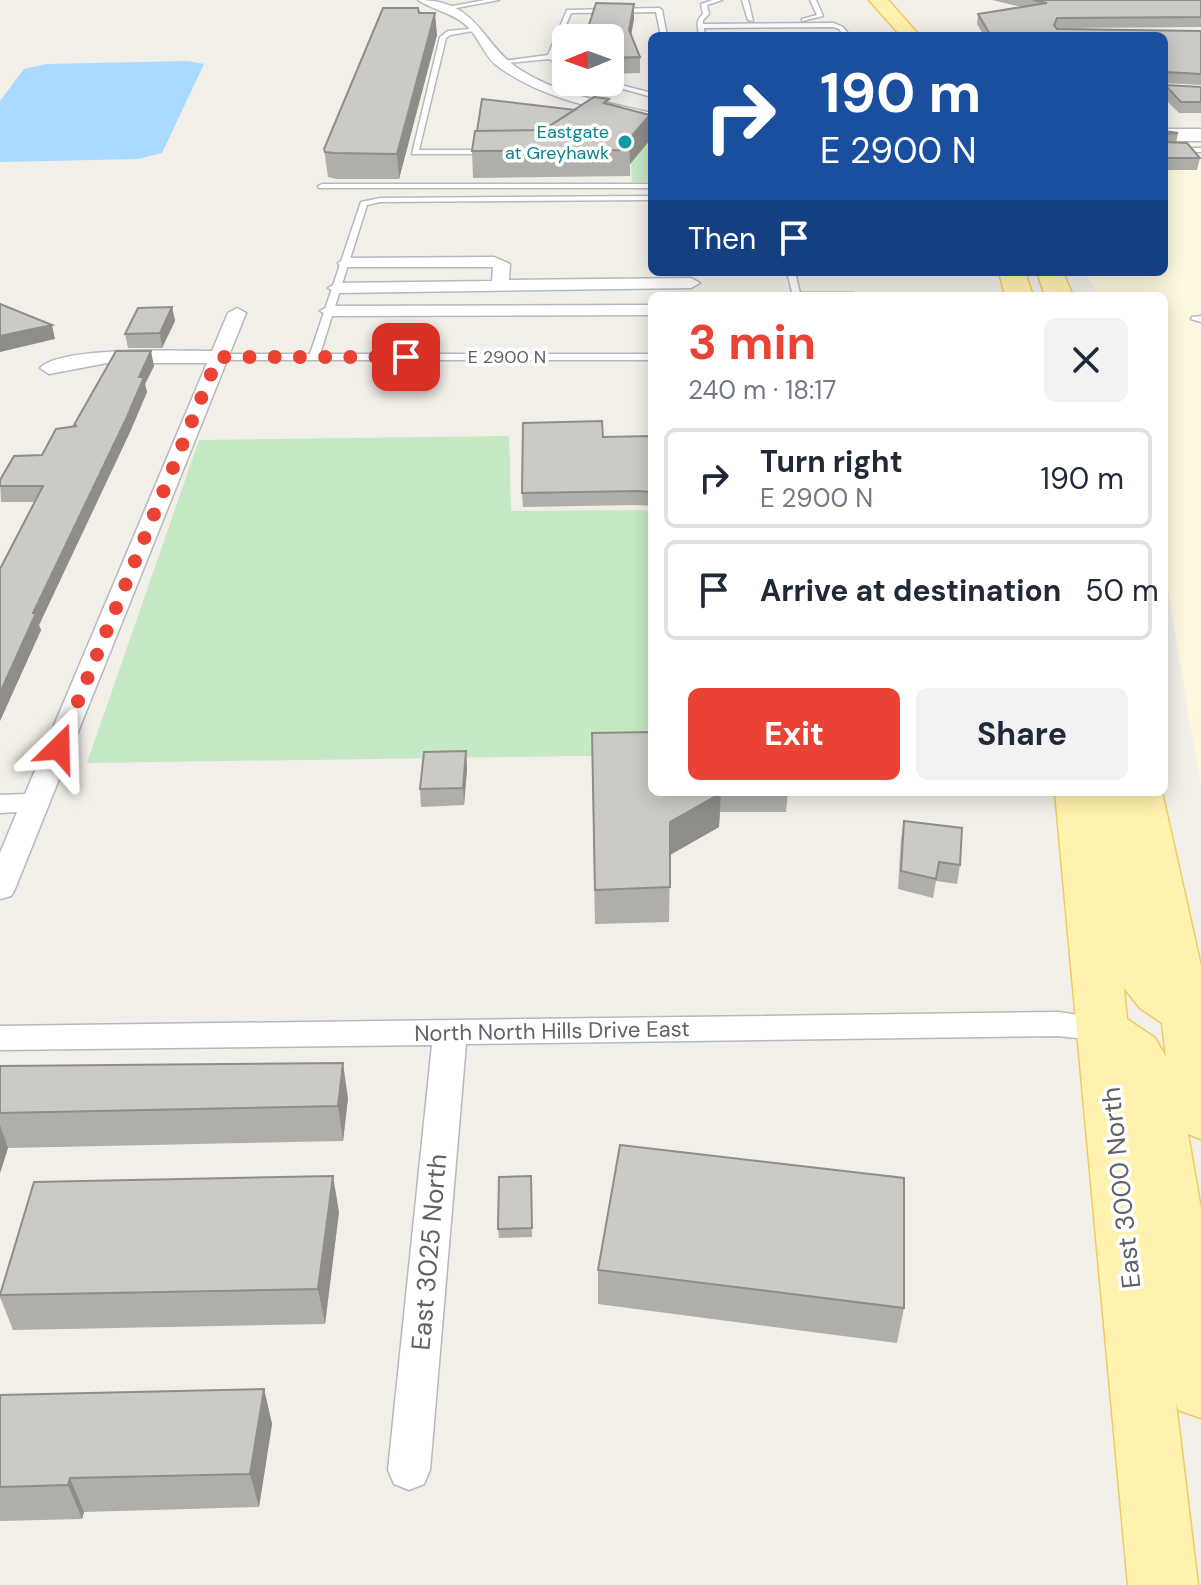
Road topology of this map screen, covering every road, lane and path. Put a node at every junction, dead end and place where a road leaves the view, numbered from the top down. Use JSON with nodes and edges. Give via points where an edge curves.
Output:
{"nodes":[{"id":1,"x":424,"y":0,"type":"edge"},
{"id":2,"x":496,"y":0,"type":"edge"},
{"id":3,"x":719,"y":0,"type":"edge"},
{"id":4,"x":745,"y":0,"type":"edge"},
{"id":5,"x":813,"y":0,"type":"edge"},
{"id":6,"x":878,"y":0,"type":"edge"},
{"id":7,"x":445,"y":8,"type":"junction"},
{"id":8,"x":751,"y":20,"type":"junction"},
{"id":9,"x":477,"y":29,"type":"junction"},
{"id":10,"x":700,"y":29,"type":"edge"},
{"id":11,"x":732,"y":31,"type":"dead end"},
{"id":12,"x":810,"y":31,"type":"dead end"},
{"id":13,"x":663,"y":32,"type":"edge"},
{"id":14,"x":828,"y":32,"type":"edge"},
{"id":15,"x":844,"y":32,"type":"edge"},
{"id":16,"x":907,"y":32,"type":"edge"},
{"id":17,"x":550,"y":57,"type":"joint"},
{"id":18,"x":499,"y":62,"type":"junction"},
{"id":19,"x":624,"y":88,"type":"edge"},
{"id":20,"x":648,"y":94,"type":"edge"},
{"id":21,"x":613,"y":108,"type":"junction"},
{"id":22,"x":597,"y":114,"type":"edge"},
{"id":23,"x":648,"y":116,"type":"edge"},
{"id":24,"x":1168,"y":135,"type":"edge"},
{"id":25,"x":1201,"y":135,"type":"edge"},
{"id":26,"x":1168,"y":150,"type":"edge"},
{"id":27,"x":1201,"y":150,"type":"edge"},
{"id":28,"x":502,"y":151,"type":"edge"},
{"id":29,"x":322,"y":186,"type":"edge"},
{"id":30,"x":648,"y":186,"type":"edge"},
{"id":31,"x":648,"y":198,"type":"edge"},
{"id":32,"x":346,"y":263,"type":"junction"},
{"id":33,"x":691,"y":284,"type":"edge"},
{"id":34,"x":500,"y":286,"type":"junction"},
{"id":35,"x":337,"y":288,"type":"junction"},
{"id":36,"x":648,"y":310,"type":"edge"},
{"id":37,"x":329,"y":311,"type":"junction"},
{"id":38,"x":237,"y":313,"type":"dead end"},
{"id":39,"x":218,"y":357,"type":"junction"},
{"id":40,"x":314,"y":357,"type":"junction"},
{"id":41,"x":648,"y":357,"type":"edge"},
{"id":42,"x":49,"y":368,"type":"dead end"},
{"id":43,"x":1077,"y":796,"type":"edge"},
{"id":44,"x":1113,"y":796,"type":"edge"},
{"id":45,"x":1141,"y":796,"type":"edge"},
{"id":46,"x":37,"y":803,"type":"junction"},
{"id":47,"x":0,"y":804,"type":"edge"},
{"id":48,"x":0,"y":889,"type":"edge"},
{"id":49,"x":1194,"y":1014,"type":"edge"},
{"id":50,"x":1104,"y":1029,"type":"junction"},
{"id":51,"x":450,"y":1033,"type":"junction"},
{"id":52,"x":0,"y":1038,"type":"edge"},
{"id":53,"x":1201,"y":1117,"type":"edge"},
{"id":54,"x":1201,"y":1389,"type":"edge"},
{"id":55,"x":409,"y":1470,"type":"dead end"},
{"id":56,"x":1163,"y":1585,"type":"edge"}],
"edges":[{"from":1,"to":7,"type":"street"},
{"from":2,"to":7,"type":"lane"},
{"from":3,"to":10,"type":"lane","via":[[705,3]]},
{"from":4,"to":8,"type":"lane"},
{"from":5,"to":8,"type":"lane","via":[[820,16],[811,20]]},
{"from":6,"to":16,"type":"main road"},
{"from":7,"to":9,"type":"street"},
{"from":8,"to":10,"type":"lane"},
{"from":9,"to":18,"type":"street"},
{"from":9,"to":28,"type":"lane","via":[[443,37],[415,152]]},
{"from":10,"to":11,"type":"lane"},
{"from":10,"to":15,"type":"lane","via":[[834,25]]},
{"from":12,"to":14,"type":"lane"},
{"from":13,"to":17,"type":"lane","via":[[659,10],[569,11]]},
{"from":17,"to":18,"type":"lane"},
{"from":18,"to":21,"type":"street","via":[[533,84]]},
{"from":19,"to":20,"type":"lane"},
{"from":21,"to":22,"type":"lane"},
{"from":21,"to":23,"type":"street"},
{"from":24,"to":25,"type":"street"},
{"from":26,"to":27,"type":"lane"},
{"from":29,"to":30,"type":"lane"},
{"from":31,"to":32,"type":"lane","via":[[380,200],[364,204]]},
{"from":32,"to":34,"type":"street","via":[[494,262],[502,264]]},
{"from":32,"to":35,"type":"lane"},
{"from":33,"to":34,"type":"street"},
{"from":34,"to":35,"type":"street"},
{"from":35,"to":37,"type":"lane"},
{"from":36,"to":37,"type":"street"},
{"from":37,"to":40,"type":"lane"},
{"from":38,"to":39,"type":"street"},
{"from":39,"to":40,"type":"lane","name":"E 2900 N"},
{"from":39,"to":42,"type":"street","via":[[107,357]]},
{"from":39,"to":46,"type":"street"},
{"from":40,"to":41,"type":"lane","name":"E 2900 N"},
{"from":43,"to":50,"type":"main road","name":"East 3000 North"},
{"from":44,"to":49,"type":"main road","via":[[1138,969],[1145,984]]},
{"from":45,"to":49,"type":"main road"},
{"from":46,"to":47,"type":"street"},
{"from":46,"to":48,"type":"street"},
{"from":49,"to":53,"type":"main road"},
{"from":50,"to":51,"type":"street","name":"North North Hills Drive East","via":[[1058,1024]]},
{"from":50,"to":54,"type":"main road","via":[[1136,1052],[1151,1078]]},
{"from":50,"to":56,"type":"main road","name":"East 3000 North"},
{"from":51,"to":52,"type":"street","name":"North North Hills Drive East"},
{"from":51,"to":55,"type":"street","name":"East 3025 North"}]}
